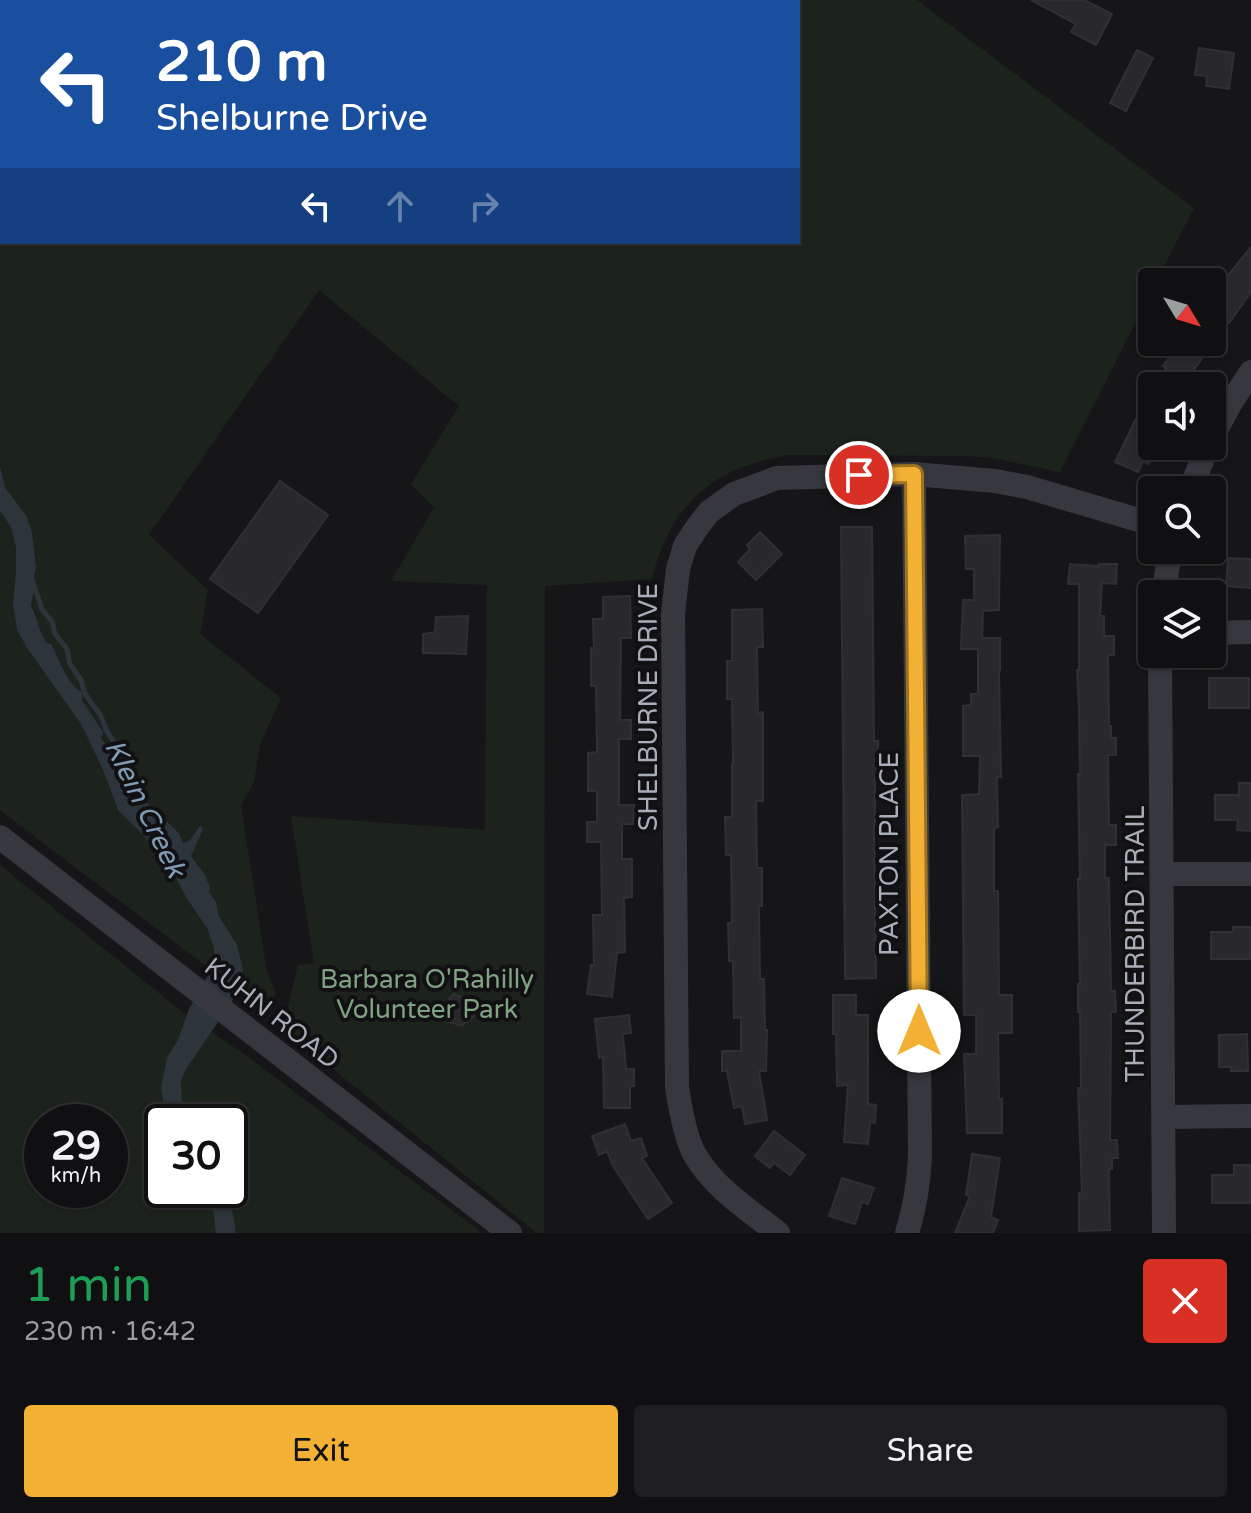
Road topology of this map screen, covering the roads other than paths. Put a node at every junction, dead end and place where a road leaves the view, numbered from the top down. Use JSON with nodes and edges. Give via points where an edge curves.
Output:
{"nodes":[{"id":1,"x":1251,"y":372,"type":"edge"},
{"id":2,"x":1226,"y":412,"type":"edge"},
{"id":3,"x":914,"y":474,"type":"junction"},
{"id":4,"x":1138,"y":520,"type":"edge"},
{"id":5,"x":1251,"y":632,"type":"edge"},
{"id":6,"x":1226,"y":633,"type":"edge"},
{"id":7,"x":1160,"y":668,"type":"edge"},
{"id":8,"x":0,"y":837,"type":"edge"},
{"id":9,"x":1163,"y":874,"type":"junction"},
{"id":10,"x":1251,"y":874,"type":"edge"},
{"id":11,"x":1251,"y":1116,"type":"edge"},
{"id":12,"x":1164,"y":1117,"type":"junction"},
{"id":13,"x":510,"y":1233,"type":"edge"},
{"id":14,"x":778,"y":1233,"type":"edge"},
{"id":15,"x":907,"y":1233,"type":"edge"},
{"id":16,"x":1164,"y":1233,"type":"edge"}],
"edges":[{"from":1,"to":2,"type":"street"},
{"from":3,"to":4,"type":"street","name":"SHELBURNE DRIVE","via":[[1027,487]]},
{"from":3,"to":14,"type":"street","name":"SHELBURNE DRIVE","via":[[777,478],[750,487],[709,512],[685,546],[678,569],[673,615],[681,1114],[694,1154],[721,1188]]},
{"from":3,"to":15,"type":"street","name":"PAXTON PLACE","via":[[920,1155]]},
{"from":5,"to":6,"type":"street"},
{"from":7,"to":9,"type":"street","name":"THUNDERBIRD TRAIL"},
{"from":8,"to":13,"type":"street","name":"KUHN ROAD"},
{"from":9,"to":10,"type":"street"},
{"from":9,"to":12,"type":"street","name":"THUNDERBIRD TRAIL"},
{"from":11,"to":12,"type":"street"},
{"from":12,"to":16,"type":"street","name":"THUNDERBIRD TRAIL"}]}
